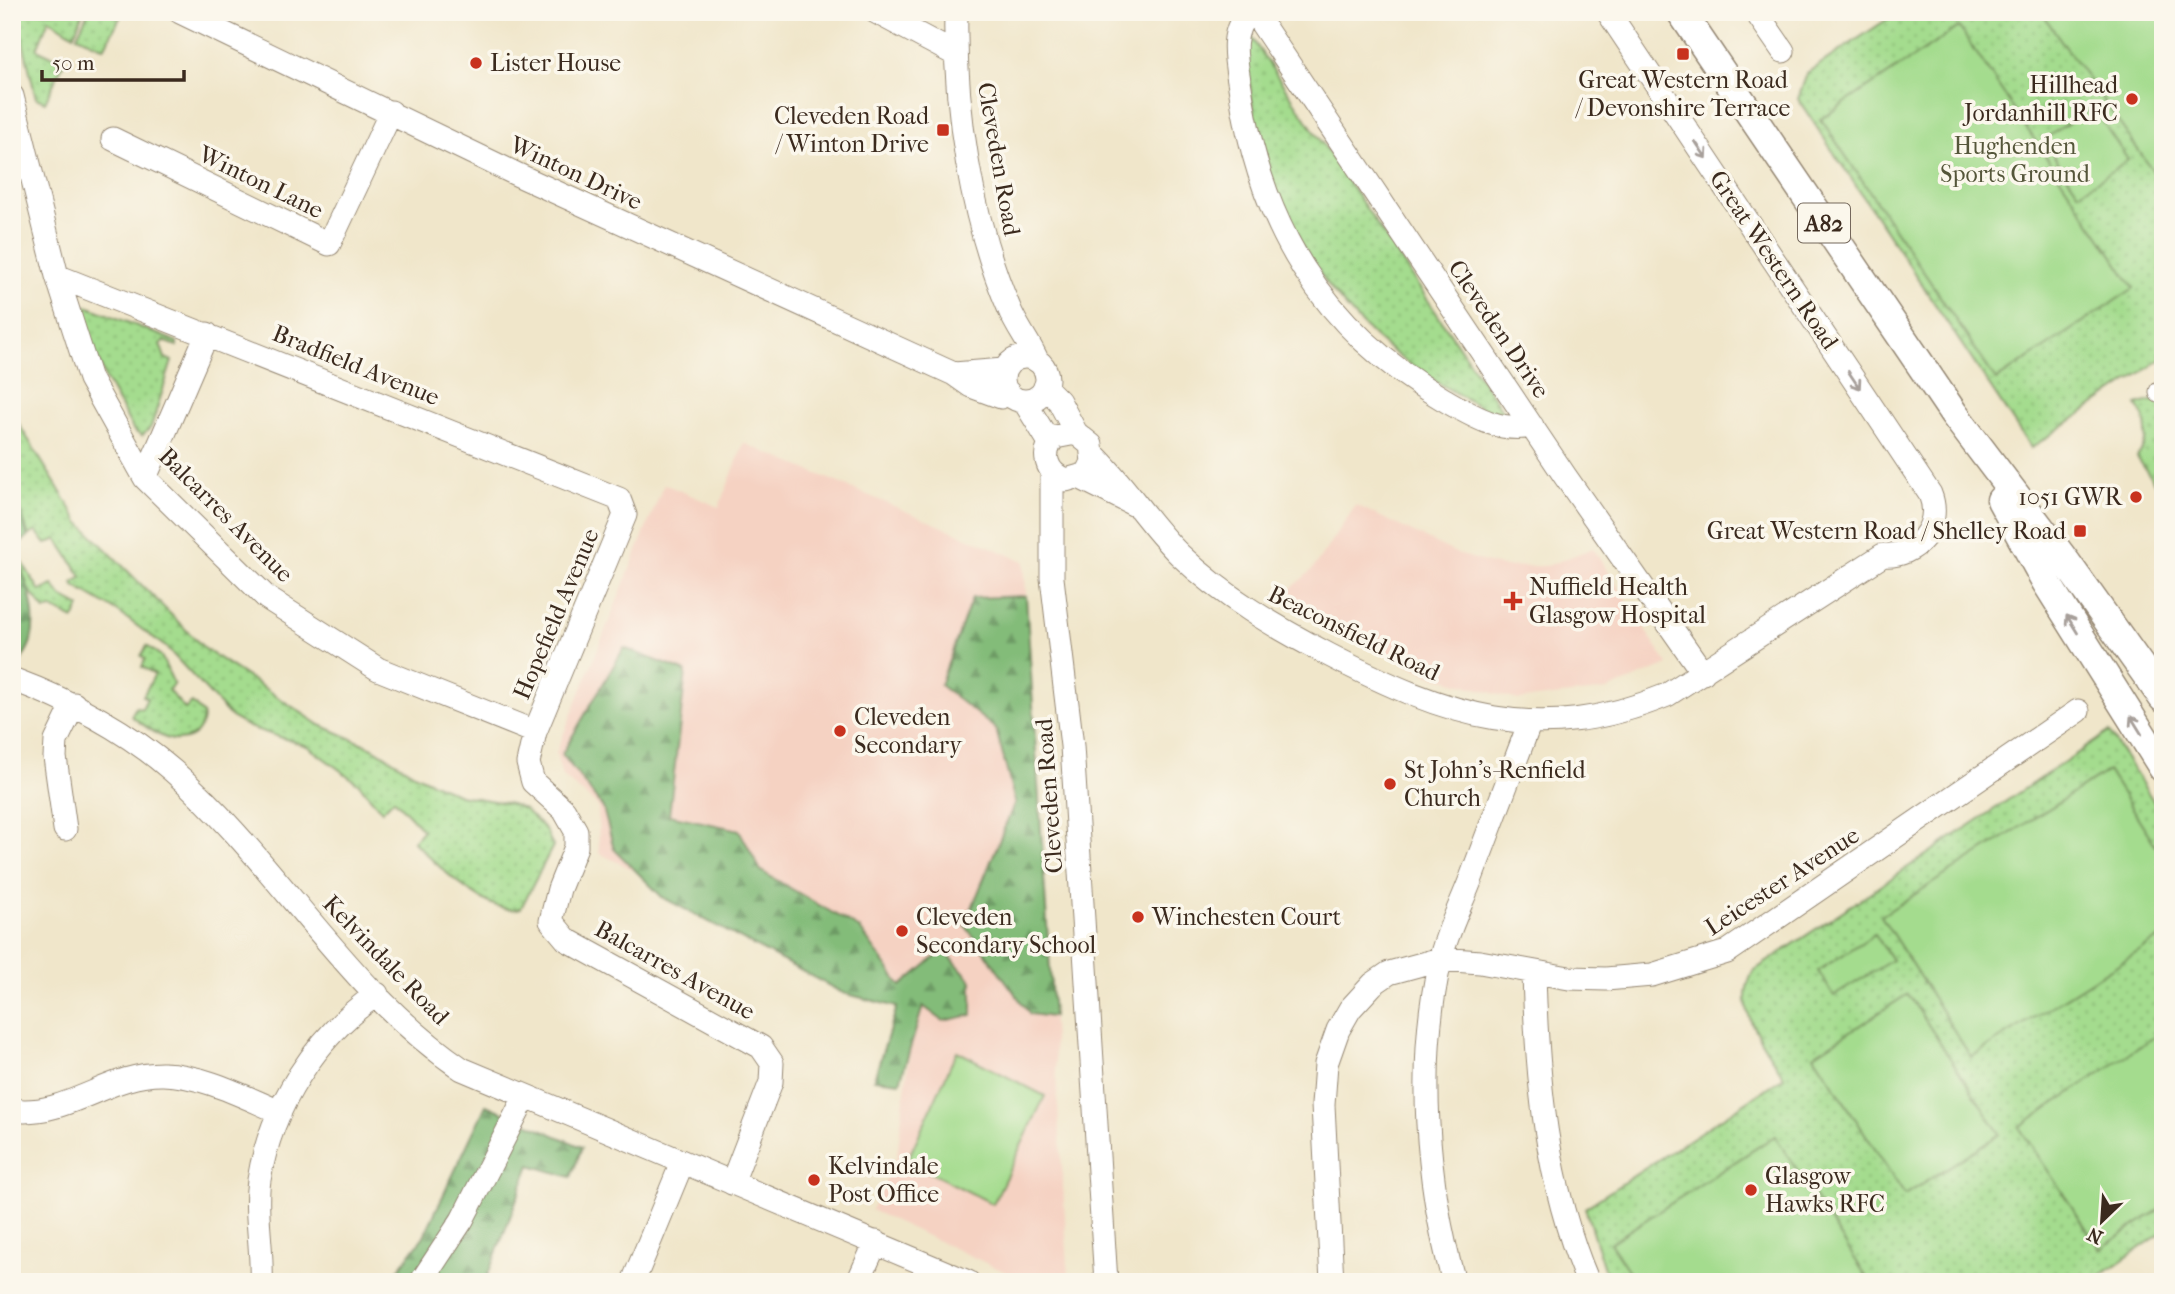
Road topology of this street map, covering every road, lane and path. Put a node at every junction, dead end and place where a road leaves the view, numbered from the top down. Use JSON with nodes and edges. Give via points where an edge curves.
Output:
{"nodes":[{"id":1,"x":180,"y":12,"type":"edge"},
{"id":2,"x":876,"y":12,"type":"edge"},
{"id":3,"x":956,"y":12,"type":"edge"},
{"id":4,"x":1252,"y":12,"type":"edge"},
{"id":5,"x":1608,"y":12,"type":"edge"},
{"id":6,"x":1681,"y":12,"type":"edge"},
{"id":7,"x":1756,"y":12,"type":"edge"},
{"id":8,"x":1783,"y":51,"type":"dead end"},
{"id":9,"x":955,"y":54,"type":"junction"},
{"id":10,"x":12,"y":96,"type":"edge"},
{"id":11,"x":391,"y":112,"type":"junction"},
{"id":12,"x":113,"y":139,"type":"dead end"},
{"id":13,"x":57,"y":276,"type":"junction"},
{"id":14,"x":1010,"y":310,"type":"junction"},
{"id":15,"x":207,"y":334,"type":"junction"},
{"id":16,"x":1037,"y":360,"type":"junction"},
{"id":17,"x":1012,"y":381,"type":"junction"},
{"id":18,"x":1045,"y":387,"type":"junction"},
{"id":19,"x":1954,"y":414,"type":"junction"},
{"id":20,"x":1532,"y":426,"type":"junction"},
{"id":21,"x":1076,"y":433,"type":"junction"},
{"id":22,"x":1050,"y":443,"type":"junction"},
{"id":23,"x":1094,"y":455,"type":"junction"},
{"id":24,"x":1052,"y":472,"type":"junction"},
{"id":25,"x":145,"y":478,"type":"junction"},
{"id":26,"x":1077,"y":479,"type":"junction"},
{"id":27,"x":1137,"y":506,"type":"junction"},
{"id":28,"x":1935,"y":509,"type":"joint"},
{"id":29,"x":625,"y":515,"type":"joint"},
{"id":30,"x":1051,"y":517,"type":"junction"},
{"id":31,"x":1703,"y":673,"type":"junction"},
{"id":32,"x":12,"y":679,"type":"edge"},
{"id":33,"x":2163,"y":698,"type":"edge"},
{"id":34,"x":74,"y":704,"type":"junction"},
{"id":35,"x":2078,"y":711,"type":"dead end"},
{"id":36,"x":1530,"y":722,"type":"junction"},
{"id":37,"x":535,"y":732,"type":"junction"},
{"id":38,"x":2163,"y":768,"type":"edge"},
{"id":39,"x":65,"y":829,"type":"dead end"},
{"id":40,"x":1440,"y":959,"type":"junction"},
{"id":41,"x":1534,"y":974,"type":"junction"},
{"id":42,"x":377,"y":994,"type":"junction"},
{"id":43,"x":525,"y":1097,"type":"junction"},
{"id":44,"x":12,"y":1110,"type":"edge"},
{"id":45,"x":280,"y":1112,"type":"junction"},
{"id":46,"x":682,"y":1163,"type":"junction"},
{"id":47,"x":733,"y":1183,"type":"junction"},
{"id":48,"x":876,"y":1242,"type":"junction"},
{"id":49,"x":261,"y":1282,"type":"edge"},
{"id":50,"x":421,"y":1282,"type":"edge"},
{"id":51,"x":633,"y":1282,"type":"edge"},
{"id":52,"x":858,"y":1282,"type":"edge"},
{"id":53,"x":968,"y":1282,"type":"edge"},
{"id":54,"x":1106,"y":1282,"type":"edge"},
{"id":55,"x":1332,"y":1282,"type":"edge"},
{"id":56,"x":1454,"y":1282,"type":"edge"},
{"id":57,"x":1588,"y":1282,"type":"edge"}],
"edges":[{"from":1,"to":11,"type":"street","name":"Winton Drive"},
{"from":2,"to":9,"type":"street"},
{"from":3,"to":9,"type":"street","name":"Cleveden Road"},
{"from":4,"to":20,"type":"street","name":"Cleveden Drive"},
{"from":4,"to":20,"type":"street","via":[[1237,29],[1236,50],[1248,136],[1276,218],[1314,284],[1366,346],[1402,374],[1490,423],[1508,429]]},
{"from":5,"to":28,"type":"street","name":"Great Western Road","one_way":true,"via":[[1930,494]]},
{"from":6,"to":19,"type":"main road","number":"A82"},
{"from":7,"to":8,"type":"street"},
{"from":9,"to":14,"type":"street","name":"Cleveden Road","via":[[968,155],[987,249]]},
{"from":10,"to":13,"type":"street","name":"Balcarres Avenue"},
{"from":11,"to":12,"type":"street","name":"Winton Lane","via":[[329,244]]},
{"from":11,"to":17,"type":"street","name":"Winton Drive","via":[[528,180],[954,374],[971,386],[1001,397]]},
{"from":13,"to":15,"type":"street","name":"Bradfield Avenue"},
{"from":13,"to":25,"type":"street","name":"Balcarres Avenue","via":[[90,379]]},
{"from":14,"to":16,"type":"street","name":"Cleveden Road"},
{"from":14,"to":17,"type":"street","name":"Cleveden Road"},
{"from":15,"to":25,"type":"street"},
{"from":15,"to":29,"type":"street","name":"Bradfield Avenue","via":[[619,499]]},
{"from":16,"to":17,"type":"street","via":[[1023,357]]},
{"from":16,"to":18,"type":"street","name":"Cleveden Road","via":[[1046,372]]},
{"from":17,"to":18,"type":"street","via":[[1035,398]]},
{"from":17,"to":22,"type":"street","name":"Cleveden Road"},
{"from":18,"to":21,"type":"street","name":"Cleveden Road","via":[[1059,401]]},
{"from":19,"to":33,"type":"main road","number":"A82"},
{"from":38,"to":19,"type":"main road","number":"A82","one_way":true,"via":[[2046,582]]},
{"from":20,"to":31,"type":"street","name":"Cleveden Drive"},
{"from":21,"to":22,"type":"street","via":[[1062,434]]},
{"from":21,"to":23,"type":"street","name":"Cleveden Road","via":[[1091,445]]},
{"from":22,"to":24,"type":"street","name":"Cleveden Road","via":[[1046,458]]},
{"from":23,"to":26,"type":"street","via":[[1091,468]]},
{"from":23,"to":27,"type":"street","name":"Beaconsfield Road","via":[[1122,482]]},
{"from":24,"to":26,"type":"street","via":[[1066,480]]},
{"from":24,"to":30,"type":"street","name":"Cleveden Road"},
{"from":25,"to":37,"type":"street","name":"Balcarres Avenue","via":[[267,598],[378,669]]},
{"from":26,"to":27,"type":"street","name":"Beaconsfield Road"},
{"from":26,"to":30,"type":"street"},
{"from":27,"to":36,"type":"street","name":"Beaconsfield Road","via":[[1181,556],[1257,617],[1416,696],[1452,709]]},
{"from":28,"to":31,"type":"street","name":"Beaconsfield Road","via":[[1928,533],[1898,556],[1883,555]]},
{"from":29,"to":37,"type":"street","name":"Hopefield Avenue"},
{"from":30,"to":54,"type":"street","name":"Cleveden Road","via":[[1052,578],[1072,746]]},
{"from":31,"to":36,"type":"street","name":"Beaconsfield Road","via":[[1631,710],[1589,720]]},
{"from":32,"to":34,"type":"street","name":"Kelvindale Road"},
{"from":34,"to":39,"type":"street","via":[[56,741]]},
{"from":34,"to":42,"type":"street","name":"Kelvindale Road","via":[[117,729],[174,772]]},
{"from":35,"to":41,"type":"street","name":"Leicester Avenue","via":[[1727,951],[1652,975],[1606,979]]},
{"from":36,"to":40,"type":"street"},
{"from":37,"to":47,"type":"street","name":"Balcarres Avenue","via":[[528,763],[533,782],[564,810],[576,831],[576,847],[551,921],[567,940],[761,1047],[772,1063],[771,1082]]},
{"from":40,"to":41,"type":"street","name":"Leicester Avenue"},
{"from":40,"to":55,"type":"street","name":"Leicester Avenue","via":[[1401,969],[1373,984],[1350,1009],[1332,1046],[1323,1085]]},
{"from":40,"to":56,"type":"street","via":[[1426,1065],[1437,1198]]},
{"from":41,"to":57,"type":"street","via":[[1539,1090],[1551,1168]]},
{"from":42,"to":43,"type":"street","name":"Kelvindale Road","via":[[439,1053],[462,1069]]},
{"from":42,"to":45,"type":"street","via":[[326,1040],[292,1086]]},
{"from":43,"to":46,"type":"street","name":"Kelvindale Road"},
{"from":43,"to":50,"type":"street","via":[[462,1220]]},
{"from":44,"to":45,"type":"street","via":[[47,1111],[105,1087],[162,1074],[221,1087]]},
{"from":45,"to":49,"type":"street","via":[[259,1181]]},
{"from":46,"to":47,"type":"street","name":"Kelvindale Road"},
{"from":46,"to":51,"type":"street"},
{"from":47,"to":48,"type":"street","name":"Kelvindale Road"},
{"from":48,"to":52,"type":"street"},
{"from":48,"to":53,"type":"street","name":"Kelvindale Road"}]}
